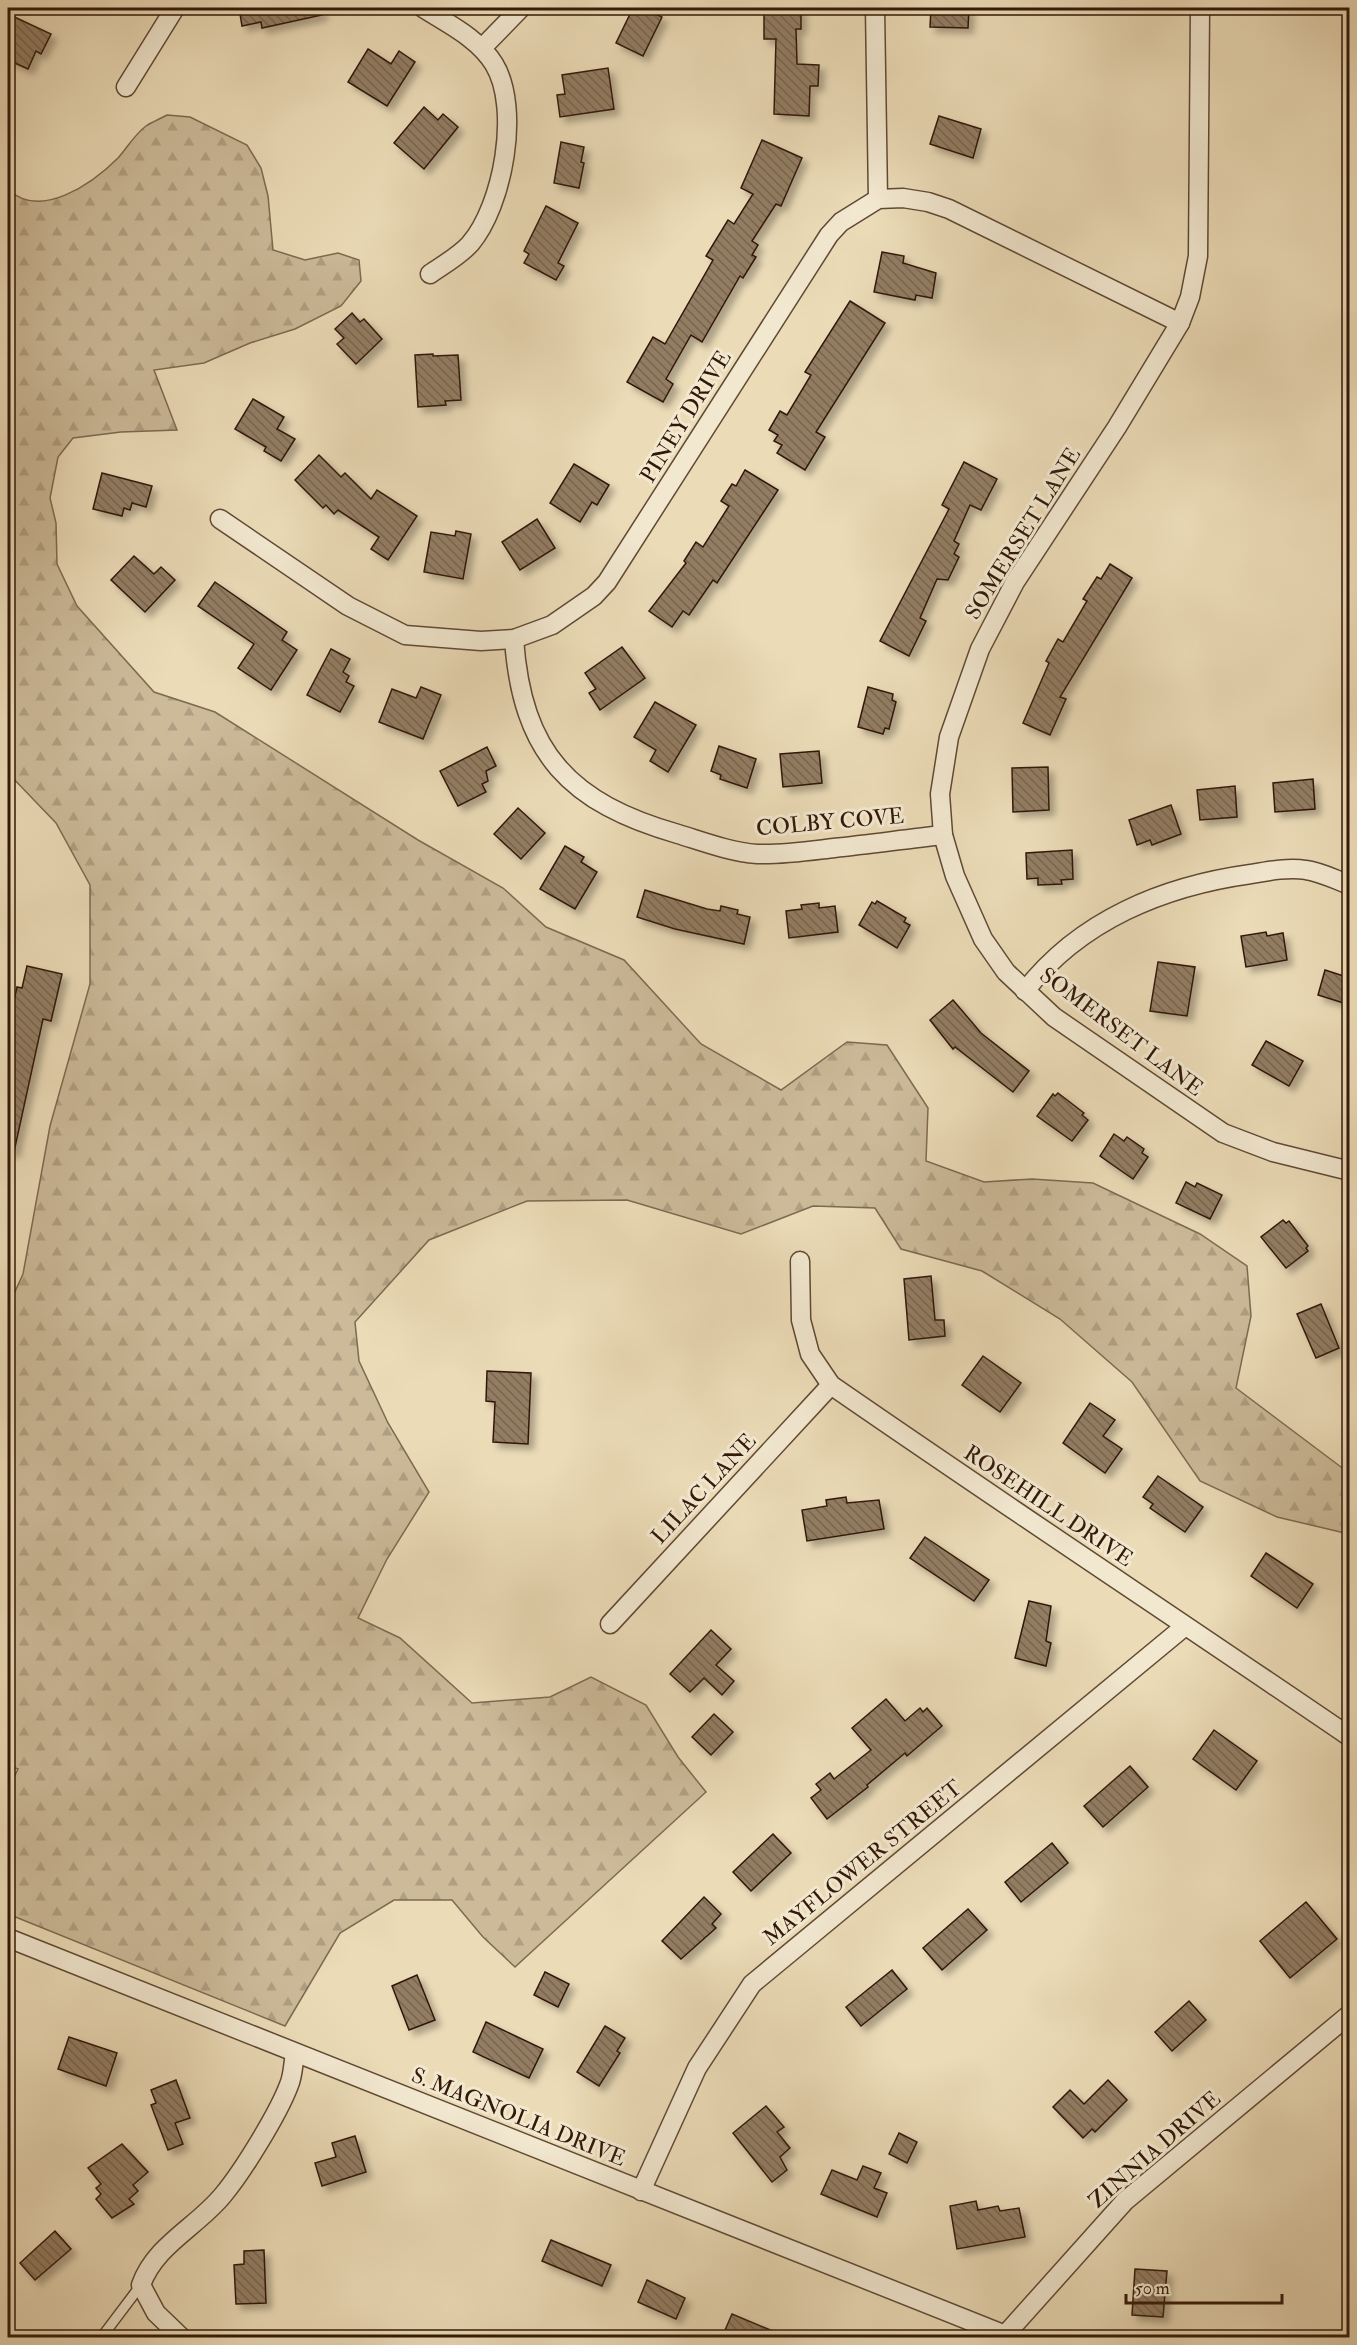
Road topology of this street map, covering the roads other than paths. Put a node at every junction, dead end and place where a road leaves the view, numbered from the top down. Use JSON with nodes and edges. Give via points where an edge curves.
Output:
{"nodes":[{"id":1,"x":175,"y":8,"type":"edge"},
{"id":2,"x":423,"y":8,"type":"edge"},
{"id":3,"x":521,"y":8,"type":"edge"},
{"id":4,"x":875,"y":8,"type":"edge"},
{"id":5,"x":1200,"y":8,"type":"edge"},
{"id":6,"x":482,"y":48,"type":"junction"},
{"id":7,"x":126,"y":87,"type":"dead end"},
{"id":8,"x":878,"y":199,"type":"junction"},
{"id":9,"x":430,"y":274,"type":"dead end"},
{"id":10,"x":1180,"y":323,"type":"junction"},
{"id":11,"x":220,"y":519,"type":"dead end"},
{"id":12,"x":514,"y":639,"type":"junction"},
{"id":13,"x":943,"y":835,"type":"junction"},
{"id":14,"x":1350,"y":885,"type":"edge"},
{"id":15,"x":1025,"y":991,"type":"junction"},
{"id":16,"x":1350,"y":1171,"type":"edge"},
{"id":17,"x":800,"y":1261,"type":"dead end"},
{"id":18,"x":831,"y":1385,"type":"junction"},
{"id":19,"x":610,"y":1624,"type":"dead end"},
{"id":20,"x":1184,"y":1627,"type":"junction"},
{"id":21,"x":1350,"y":1737,"type":"edge"},
{"id":22,"x":8,"y":1938,"type":"edge"},
{"id":23,"x":1350,"y":2014,"type":"edge"},
{"id":24,"x":295,"y":2054,"type":"junction"},
{"id":25,"x":641,"y":2191,"type":"junction"},
{"id":26,"x":141,"y":2285,"type":"junction"},
{"id":27,"x":1009,"y":2336,"type":"edge"},
{"id":28,"x":101,"y":2337,"type":"edge"},
{"id":29,"x":182,"y":2337,"type":"edge"}],
"edges":[{"from":1,"to":7,"type":"street"},
{"from":2,"to":6,"type":"street"},
{"from":3,"to":6,"type":"street"},
{"from":4,"to":8,"type":"street"},
{"from":5,"to":10,"type":"street","name":"SOMERSET LANE","via":[[1198,256]]},
{"from":6,"to":9,"type":"street","via":[[500,76],[507,108],[501,179],[471,243]]},
{"from":8,"to":10,"type":"street","via":[[903,198],[949,209]]},
{"from":8,"to":12,"type":"street","name":"PINEY DRIVE","via":[[841,222],[829,235],[607,582],[552,626]]},
{"from":10,"to":13,"type":"street","name":"SOMERSET LANE","via":[[1015,582],[980,649],[949,737],[940,794]]},
{"from":11,"to":12,"type":"street","name":"PINEY DRIVE","via":[[348,606],[405,634],[481,641]]},
{"from":12,"to":13,"type":"street","name":"COLBY COVE","via":[[523,702],[539,742],[555,767],[572,782],[624,817],[733,851],[758,854]]},
{"from":13,"to":15,"type":"street","name":"SOMERSET LANE","via":[[955,876],[983,939]]},
{"from":14,"to":15,"type":"street","via":[[1305,869],[1275,870],[1232,876],[1151,898],[1120,912],[1070,945],[1044,966]]},
{"from":15,"to":16,"type":"street","name":"SOMERSET LANE","via":[[1054,1017],[1222,1133],[1273,1152]]},
{"from":17,"to":18,"type":"street","name":"ROSEHILL DRIVE","via":[[801,1320],[810,1354]]},
{"from":18,"to":19,"type":"street","name":"LILAC LANE"},
{"from":18,"to":20,"type":"street","name":"ROSEHILL DRIVE","via":[[1042,1526]]},
{"from":20,"to":21,"type":"street","name":"ROSEHILL DRIVE"},
{"from":20,"to":25,"type":"street","name":"MAYFLOWER STREET","via":[[752,1984],[697,2068]]},
{"from":22,"to":24,"type":"street","name":"S. MAGNOLIA DRIVE"},
{"from":23,"to":27,"type":"street","name":"ZINNIA DRIVE","via":[[1125,2201]]},
{"from":24,"to":25,"type":"street","name":"S. MAGNOLIA DRIVE"},
{"from":24,"to":26,"type":"street","via":[[289,2085],[245,2163],[223,2195],[158,2253]]},
{"from":25,"to":27,"type":"street","name":"S. MAGNOLIA DRIVE"},
{"from":26,"to":28,"type":"lane"},
{"from":26,"to":29,"type":"street","via":[[156,2313]]}]}
